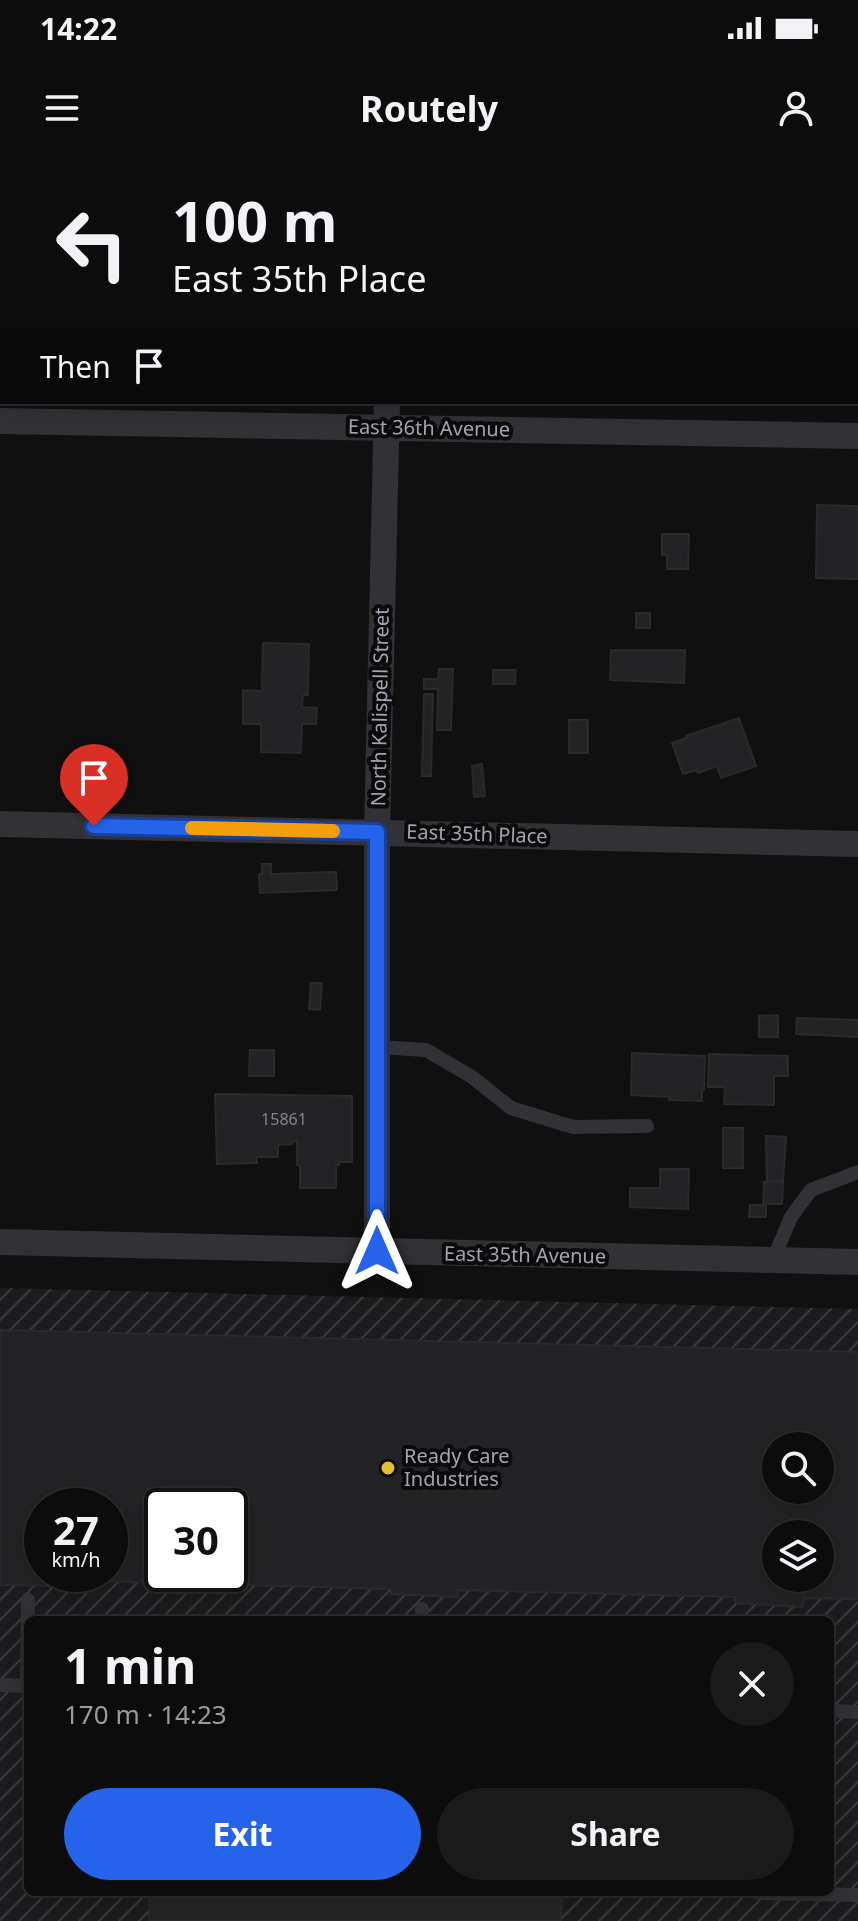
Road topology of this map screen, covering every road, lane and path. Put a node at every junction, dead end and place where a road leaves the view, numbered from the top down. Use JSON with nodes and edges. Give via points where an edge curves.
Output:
{"nodes":[{"id":1,"x":387,"y":414,"type":"edge"},
{"id":2,"x":0,"y":421,"type":"edge"},
{"id":3,"x":858,"y":436,"type":"edge"},
{"id":4,"x":0,"y":824,"type":"edge"},
{"id":5,"x":377,"y":832,"type":"junction"},
{"id":6,"x":858,"y":844,"type":"edge"},
{"id":7,"x":377,"y":1047,"type":"junction"},
{"id":8,"x":647,"y":1126,"type":"dead end"},
{"id":9,"x":858,"y":1172,"type":"edge"},
{"id":10,"x":0,"y":1242,"type":"edge"},
{"id":11,"x":377,"y":1251,"type":"junction"},
{"id":12,"x":773,"y":1260,"type":"junction"},
{"id":13,"x":858,"y":1262,"type":"edge"},
{"id":14,"x":28,"y":1600,"type":"dead end"},
{"id":15,"x":28,"y":1616,"type":"edge"},
{"id":16,"x":0,"y":1685,"type":"edge"},
{"id":17,"x":24,"y":1686,"type":"edge"},
{"id":18,"x":834,"y":1711,"type":"edge"},
{"id":19,"x":858,"y":1712,"type":"edge"},
{"id":20,"x":834,"y":1895,"type":"edge"},
{"id":21,"x":858,"y":1895,"type":"edge"}],
"edges":[{"from":1,"to":2,"type":"street","name":"East 36th Avenue"},
{"from":1,"to":3,"type":"street","name":"East 36th Avenue"},
{"from":1,"to":5,"type":"street","name":"North Kalispell Street"},
{"from":4,"to":5,"type":"street","name":"East 35th Place"},
{"from":5,"to":6,"type":"street","name":"East 35th Place"},
{"from":5,"to":7,"type":"street","name":"North Kalispell Street"},
{"from":7,"to":8,"type":"lane","via":[[426,1050],[511,1108],[573,1127]]},
{"from":7,"to":11,"type":"street","name":"North Kalispell Street"},
{"from":9,"to":12,"type":"lane","via":[[811,1190],[791,1217]]},
{"from":10,"to":11,"type":"street","name":"East 35th Avenue"},
{"from":11,"to":12,"type":"street","name":"East 35th Avenue"},
{"from":12,"to":13,"type":"street","name":"East 35th Avenue"},
{"from":14,"to":15,"type":"lane"},
{"from":16,"to":17,"type":"lane"},
{"from":18,"to":19,"type":"lane"},
{"from":20,"to":21,"type":"lane"}]}
